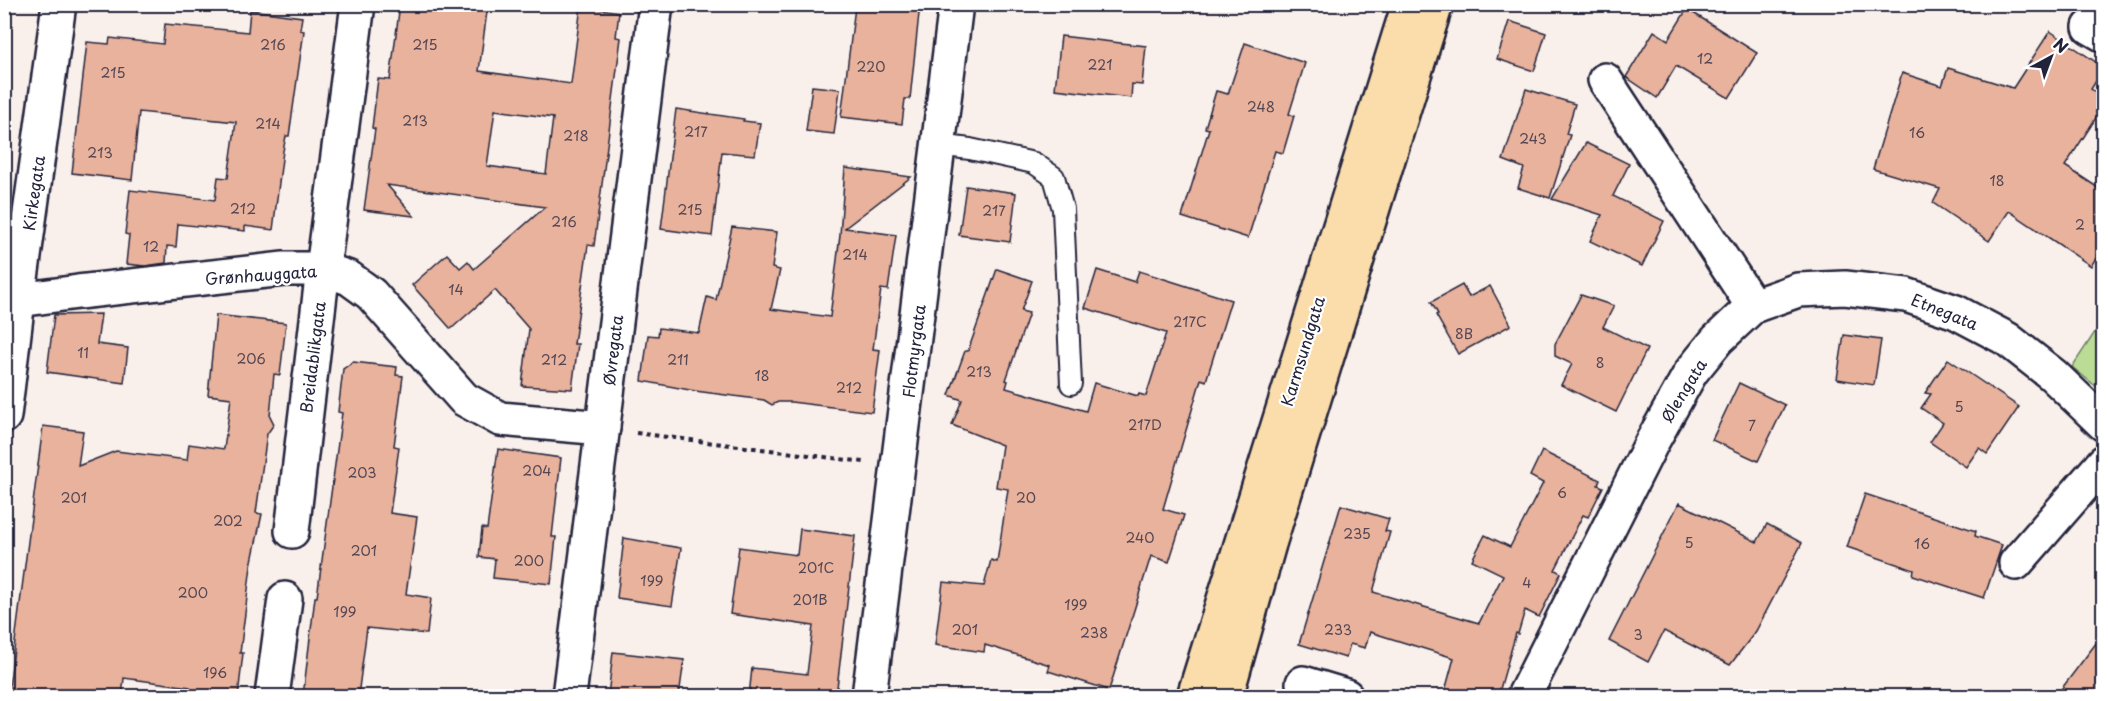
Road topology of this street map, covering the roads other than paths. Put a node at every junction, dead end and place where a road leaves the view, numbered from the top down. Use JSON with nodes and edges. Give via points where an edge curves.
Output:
{"nodes":[{"id":1,"x":59,"y":4,"type":"edge"},
{"id":2,"x":358,"y":4,"type":"edge"},
{"id":3,"x":656,"y":4,"type":"edge"},
{"id":4,"x":956,"y":4,"type":"edge"},
{"id":5,"x":1408,"y":4,"type":"edge"},
{"id":6,"x":1436,"y":4,"type":"edge"},
{"id":7,"x":1605,"y":80,"type":"dead end"},
{"id":8,"x":938,"y":145,"type":"junction"},
{"id":9,"x":323,"y":269,"type":"junction"},
{"id":10,"x":11,"y":301,"type":"edge"},
{"id":11,"x":1753,"y":306,"type":"junction"},
{"id":12,"x":1071,"y":384,"type":"dead end"},
{"id":13,"x":4,"y":417,"type":"edge"},
{"id":14,"x":2103,"y":424,"type":"edge"},
{"id":15,"x":603,"y":428,"type":"junction"},
{"id":16,"x":2103,"y":462,"type":"edge"},
{"id":17,"x":292,"y":531,"type":"dead end"},
{"id":18,"x":2016,"y":563,"type":"dead end"},
{"id":19,"x":285,"y":599,"type":"dead end"},
{"id":20,"x":1303,"y":683,"type":"dead end"},
{"id":21,"x":272,"y":696,"type":"edge"},
{"id":22,"x":569,"y":696,"type":"edge"},
{"id":23,"x":869,"y":696,"type":"edge"},
{"id":24,"x":1194,"y":696,"type":"edge"},
{"id":25,"x":1226,"y":696,"type":"edge"},
{"id":26,"x":1346,"y":696,"type":"edge"},
{"id":27,"x":1524,"y":696,"type":"edge"}],
"edges":[{"from":1,"to":10,"type":"street","name":"Kirkegata"},
{"from":2,"to":9,"type":"street","name":"Breidablikgata"},
{"from":3,"to":15,"type":"street","name":"Øvregata"},
{"from":4,"to":8,"type":"street","name":"Flotmyrgata"},
{"from":5,"to":24,"type":"main road","name":"Karmsundgata"},
{"from":6,"to":25,"type":"main road","name":"Karmsundgata"},
{"from":7,"to":11,"type":"street"},
{"from":8,"to":12,"type":"lane","via":[[1034,163],[1054,177],[1063,209]]},
{"from":8,"to":23,"type":"street","name":"Flotmyrgata"},
{"from":9,"to":10,"type":"street","name":"Grønhauggata","via":[[284,269]]},
{"from":9,"to":15,"type":"street","name":"Grønhauggata","via":[[349,278],[371,294],[464,399],[500,419]]},
{"from":9,"to":17,"type":"street","name":"Breidablikgata"},
{"from":10,"to":13,"type":"street","name":"Kirkegata"},
{"from":11,"to":14,"type":"street","name":"Etnegata","via":[[1798,290],[1845,288],[1906,295],[1956,312],[2007,339],[2053,375]]},
{"from":11,"to":27,"type":"street","name":"Ølengata","via":[[1691,372]]},
{"from":15,"to":22,"type":"street","name":"Øvregata"},
{"from":16,"to":18,"type":"street"},
{"from":19,"to":21,"type":"street"},
{"from":20,"to":26,"type":"street"}]}
